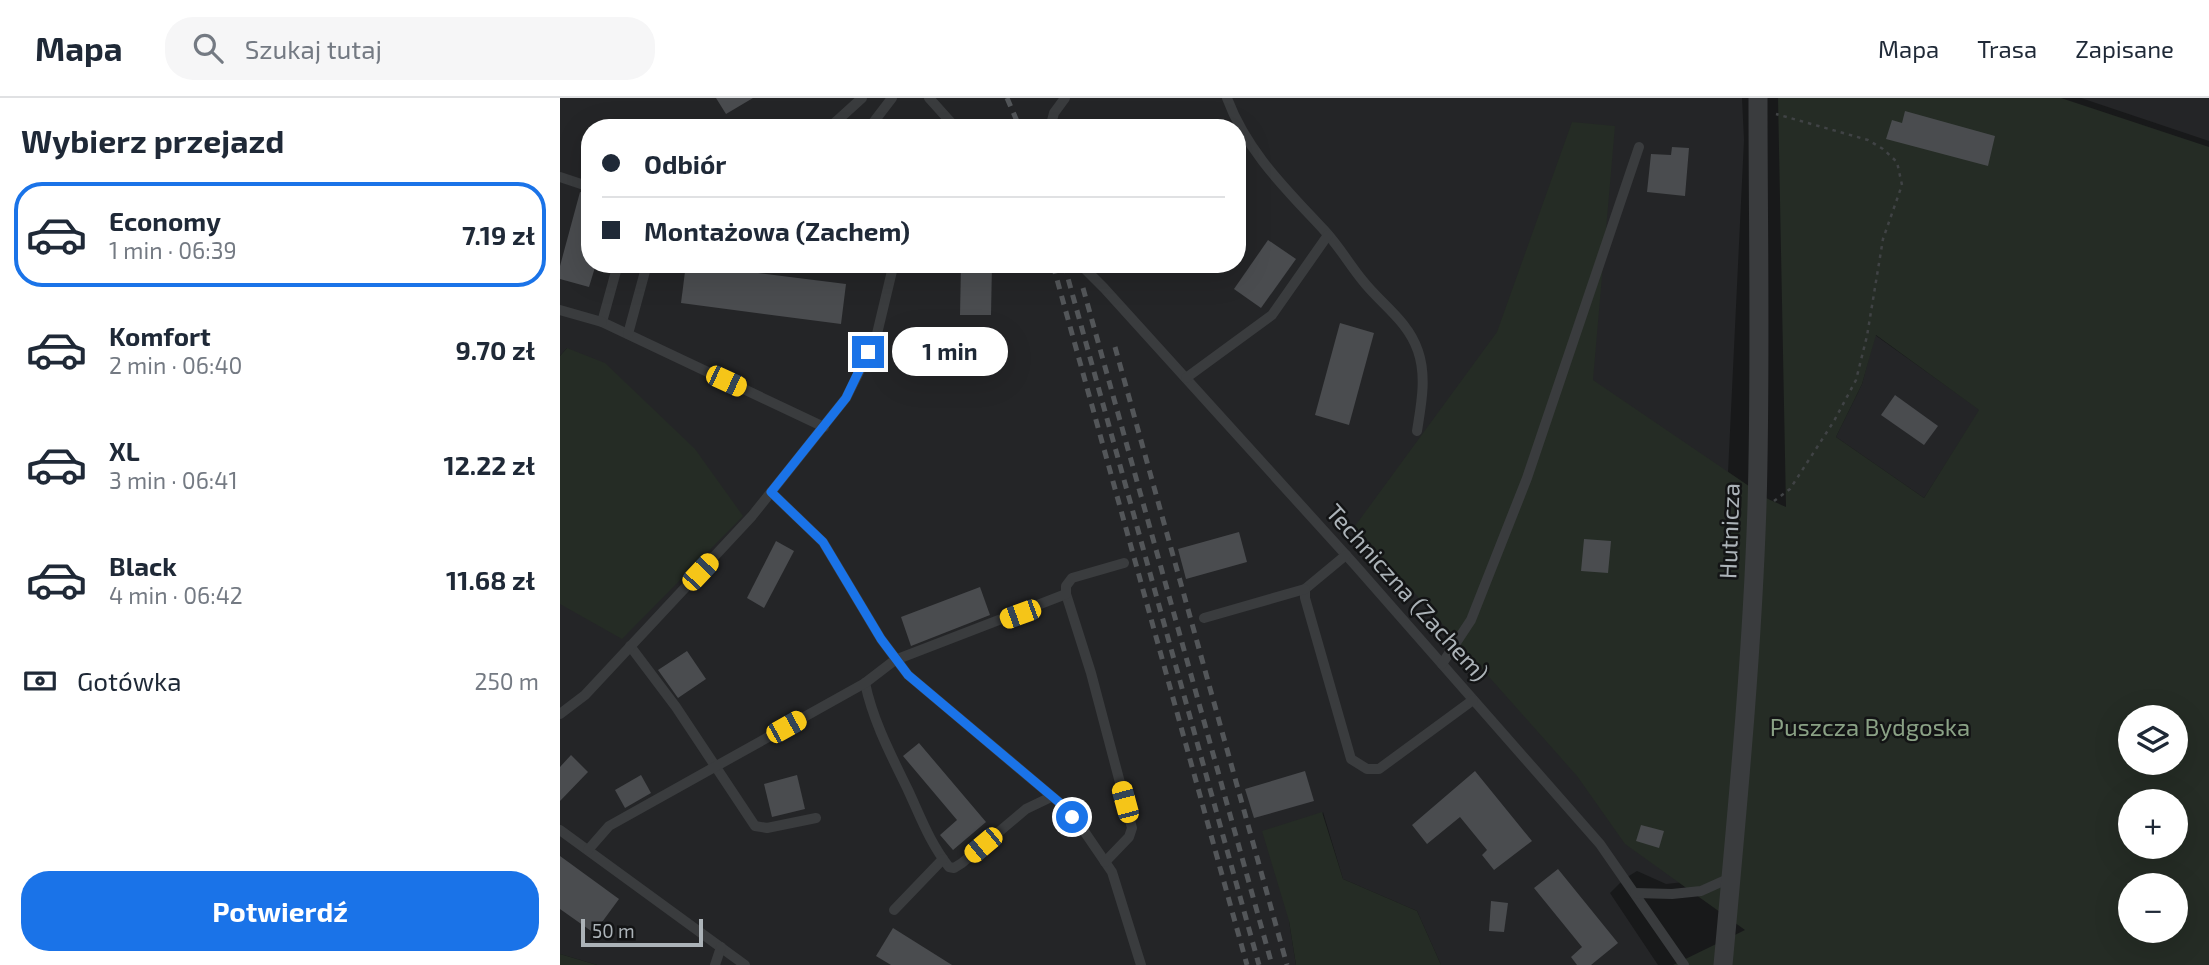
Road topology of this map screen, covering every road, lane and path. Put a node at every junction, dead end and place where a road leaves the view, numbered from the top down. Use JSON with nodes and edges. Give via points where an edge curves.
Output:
{"nodes":[{"id":1,"x":862,"y":98,"type":"edge"},
{"id":2,"x":892,"y":98,"type":"edge"},
{"id":3,"x":929,"y":98,"type":"edge"},
{"id":4,"x":1065,"y":98,"type":"edge"},
{"id":5,"x":1227,"y":98,"type":"edge"},
{"id":6,"x":1758,"y":103,"type":"edge"},
{"id":7,"x":839,"y":119,"type":"edge"},
{"id":8,"x":876,"y":119,"type":"edge"},
{"id":9,"x":948,"y":119,"type":"edge"},
{"id":10,"x":1052,"y":119,"type":"edge"},
{"id":11,"x":1237,"y":119,"type":"edge"},
{"id":12,"x":1246,"y":138,"type":"edge"},
{"id":13,"x":1639,"y":147,"type":"dead end"},
{"id":14,"x":561,"y":179,"type":"edge"},
{"id":15,"x":581,"y":185,"type":"edge"},
{"id":16,"x":1328,"y":235,"type":"junction"},
{"id":17,"x":616,"y":273,"type":"edge"},
{"id":18,"x":645,"y":273,"type":"edge"},
{"id":19,"x":892,"y":273,"type":"edge"},
{"id":20,"x":1088,"y":273,"type":"edge"},
{"id":21,"x":560,"y":310,"type":"edge"},
{"id":22,"x":602,"y":322,"type":"junction"},
{"id":23,"x":628,"y":334,"type":"junction"},
{"id":24,"x":1186,"y":378,"type":"junction"},
{"id":25,"x":824,"y":427,"type":"junction"},
{"id":26,"x":1418,"y":430,"type":"dead end"},
{"id":27,"x":771,"y":492,"type":"junction"},
{"id":28,"x":1757,"y":502,"type":"junction"},
{"id":29,"x":1346,"y":555,"type":"junction"},
{"id":30,"x":1124,"y":563,"type":"dead end"},
{"id":31,"x":1305,"y":589,"type":"junction"},
{"id":32,"x":1066,"y":594,"type":"junction"},
{"id":33,"x":1204,"y":618,"type":"dead end"},
{"id":34,"x":630,"y":646,"type":"junction"},
{"id":35,"x":895,"y":660,"type":"junction"},
{"id":36,"x":1442,"y":664,"type":"junction"},
{"id":37,"x":865,"y":683,"type":"junction"},
{"id":38,"x":1473,"y":700,"type":"junction"},
{"id":39,"x":560,"y":714,"type":"edge"},
{"id":40,"x":715,"y":766,"type":"junction"},
{"id":41,"x":1051,"y":797,"type":"junction"},
{"id":42,"x":816,"y":818,"type":"dead end"},
{"id":43,"x":560,"y":830,"type":"edge"},
{"id":44,"x":588,"y":850,"type":"junction"},
{"id":45,"x":943,"y":859,"type":"junction"},
{"id":46,"x":1105,"y":862,"type":"junction"},
{"id":47,"x":1731,"y":877,"type":"junction"},
{"id":48,"x":1635,"y":893,"type":"junction"},
{"id":49,"x":894,"y":910,"type":"dead end"},
{"id":50,"x":721,"y":947,"type":"junction"},
{"id":51,"x":715,"y":965,"type":"edge"},
{"id":52,"x":745,"y":965,"type":"edge"},
{"id":53,"x":1141,"y":965,"type":"edge"},
{"id":54,"x":1684,"y":965,"type":"edge"},
{"id":55,"x":1723,"y":965,"type":"edge"}],
"edges":[{"from":1,"to":7,"type":"lane"},
{"from":2,"to":8,"type":"lane"},
{"from":3,"to":9,"type":"lane"},
{"from":4,"to":10,"type":"lane"},
{"from":5,"to":11,"type":"lane"},
{"from":6,"to":28,"type":"street","name":"Hutnicza"},
{"from":6,"to":28,"type":"path","via":[[1884,149],[1897,162],[1902,185],[1883,239],[1856,380],[1790,489],[1775,500]]},
{"from":12,"to":16,"type":"lane","via":[[1288,194]]},
{"from":13,"to":36,"type":"lane","via":[[1527,478],[1471,620]]},
{"from":14,"to":15,"type":"lane"},
{"from":16,"to":24,"type":"lane","via":[[1272,315]]},
{"from":16,"to":26,"type":"lane","via":[[1409,331],[1419,353],[1423,384]]},
{"from":17,"to":22,"type":"lane"},
{"from":18,"to":23,"type":"lane"},
{"from":19,"to":25,"type":"lane","via":[[876,338],[846,398]]},
{"from":20,"to":24,"type":"lane","name":"Techniczna (Zachem)"},
{"from":21,"to":22,"type":"lane"},
{"from":22,"to":23,"type":"lane"},
{"from":23,"to":25,"type":"lane"},
{"from":24,"to":29,"type":"lane","name":"Techniczna (Zachem)"},
{"from":25,"to":27,"type":"lane"},
{"from":27,"to":34,"type":"lane"},
{"from":27,"to":35,"type":"lane","via":[[823,542]]},
{"from":28,"to":47,"type":"street","name":"Hutnicza"},
{"from":29,"to":31,"type":"lane"},
{"from":29,"to":36,"type":"lane","name":"Techniczna (Zachem)"},
{"from":30,"to":32,"type":"lane","via":[[1072,578]]},
{"from":31,"to":33,"type":"lane"},
{"from":31,"to":38,"type":"lane","via":[[1351,759],[1367,769],[1379,769]]},
{"from":32,"to":35,"type":"lane"},
{"from":32,"to":46,"type":"lane","via":[[1132,828]]},
{"from":34,"to":39,"type":"lane","via":[[585,695]]},
{"from":34,"to":40,"type":"lane"},
{"from":35,"to":37,"type":"lane"},
{"from":35,"to":41,"type":"lane"},
{"from":36,"to":38,"type":"lane","name":"Techniczna (Zachem)"},
{"from":37,"to":40,"type":"lane"},
{"from":37,"to":45,"type":"lane","via":[[881,734],[933,847]]},
{"from":38,"to":48,"type":"lane","name":"Techniczna (Zachem)","via":[[1600,844]]},
{"from":40,"to":42,"type":"lane","via":[[755,826],[767,828]]},
{"from":40,"to":44,"type":"lane","via":[[609,826]]},
{"from":41,"to":45,"type":"lane","via":[[1026,809],[954,868]]},
{"from":41,"to":46,"type":"lane","via":[[1084,831]]},
{"from":43,"to":44,"type":"lane"},
{"from":44,"to":50,"type":"lane"},
{"from":45,"to":49,"type":"lane"},
{"from":46,"to":53,"type":"lane"},
{"from":47,"to":48,"type":"lane","via":[[1701,891]]},
{"from":47,"to":55,"type":"street","name":"Hutnicza"},
{"from":48,"to":54,"type":"lane","name":"Techniczna (Zachem)"},
{"from":50,"to":51,"type":"lane"},
{"from":50,"to":52,"type":"lane"}]}
